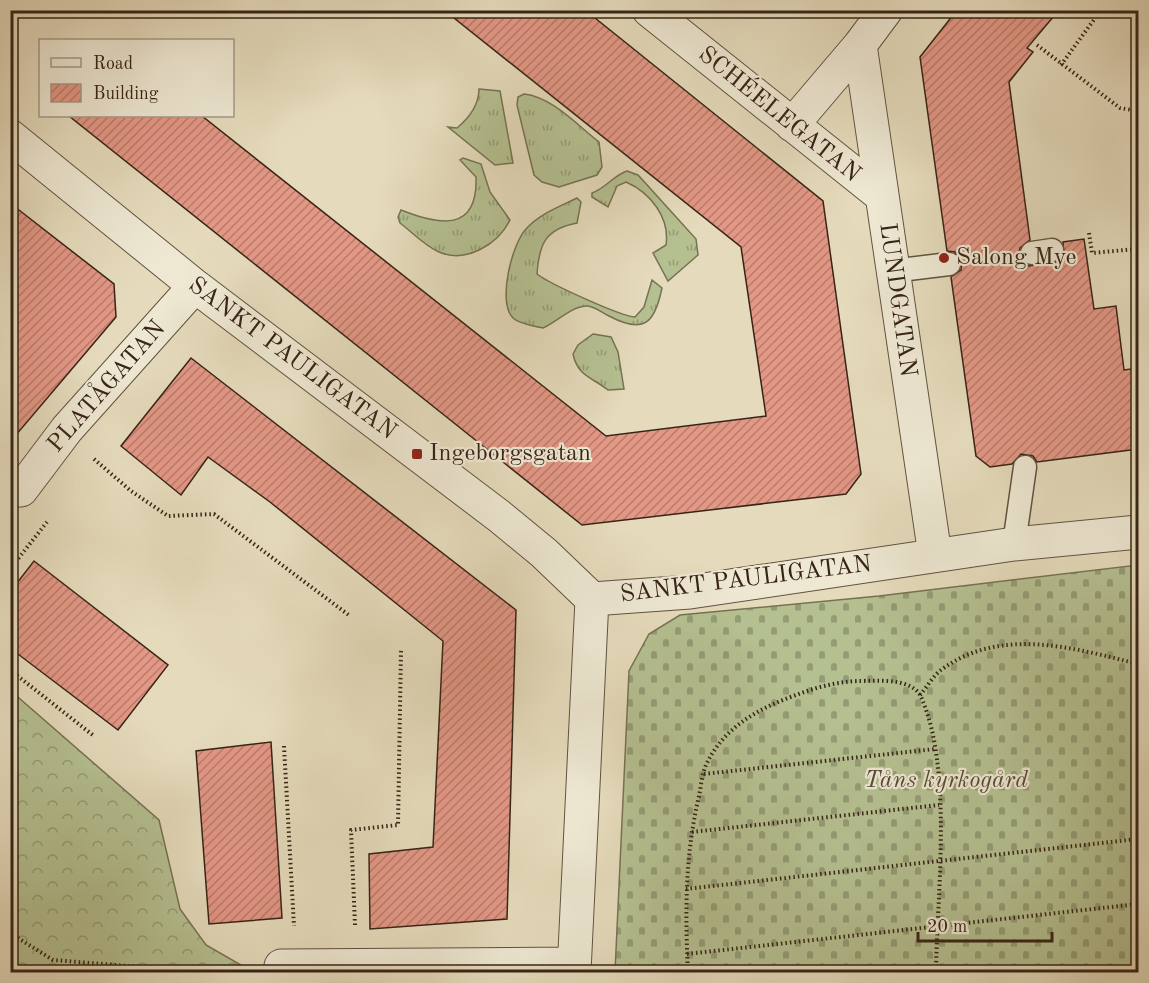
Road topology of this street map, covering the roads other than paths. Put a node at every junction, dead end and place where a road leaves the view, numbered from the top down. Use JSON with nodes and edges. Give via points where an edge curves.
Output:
{"nodes":[{"id":1,"x":649,"y":10,"type":"edge"},
{"id":2,"x":886,"y":10,"type":"edge"},
{"id":3,"x":860,"y":45,"type":"junction"},
{"id":4,"x":792,"y":126,"type":"junction"},
{"id":5,"x":10,"y":136,"type":"edge"},
{"id":6,"x":882,"y":196,"type":"junction"},
{"id":7,"x":949,"y":264,"type":"dead end"},
{"id":8,"x":892,"y":271,"type":"junction"},
{"id":9,"x":195,"y":286,"type":"junction"},
{"id":10,"x":1025,"y":467,"type":"dead end"},
{"id":11,"x":21,"y":490,"type":"dead end"},
{"id":12,"x":1138,"y":532,"type":"edge"},
{"id":13,"x":1014,"y":544,"type":"junction"},
{"id":14,"x":935,"y":555,"type":"junction"},
{"id":15,"x":592,"y":599,"type":"junction"},
{"id":16,"x":281,"y":966,"type":"road end"},
{"id":17,"x":574,"y":968,"type":"edge"}],
"edges":[{"from":1,"to":4,"type":"street","name":"SCHÉELEGATAN"},
{"from":2,"to":3,"type":"street"},
{"from":3,"to":4,"type":"street"},
{"from":3,"to":6,"type":"street","name":"LUNDGATAN"},
{"from":4,"to":6,"type":"street","name":"SCHÉELEGATAN"},
{"from":5,"to":9,"type":"street","name":"SANKT PAULIGATAN"},
{"from":6,"to":8,"type":"street","name":"LUNDGATAN"},
{"from":7,"to":8,"type":"lane"},
{"from":8,"to":14,"type":"street","name":"LUNDGATAN"},
{"from":9,"to":11,"type":"street","name":"PLATÅGATAN","via":[[68,429]]},
{"from":9,"to":15,"type":"street","name":"SANKT PAULIGATAN","via":[[499,516]]},
{"from":10,"to":13,"type":"lane"},
{"from":12,"to":13,"type":"street","name":"SANKT PAULIGATAN"},
{"from":13,"to":14,"type":"street","name":"SANKT PAULIGATAN"},
{"from":14,"to":15,"type":"street","name":"SANKT PAULIGATAN","via":[[690,592]]},
{"from":15,"to":17,"type":"street"},
{"from":16,"to":17,"type":"street"}]}
